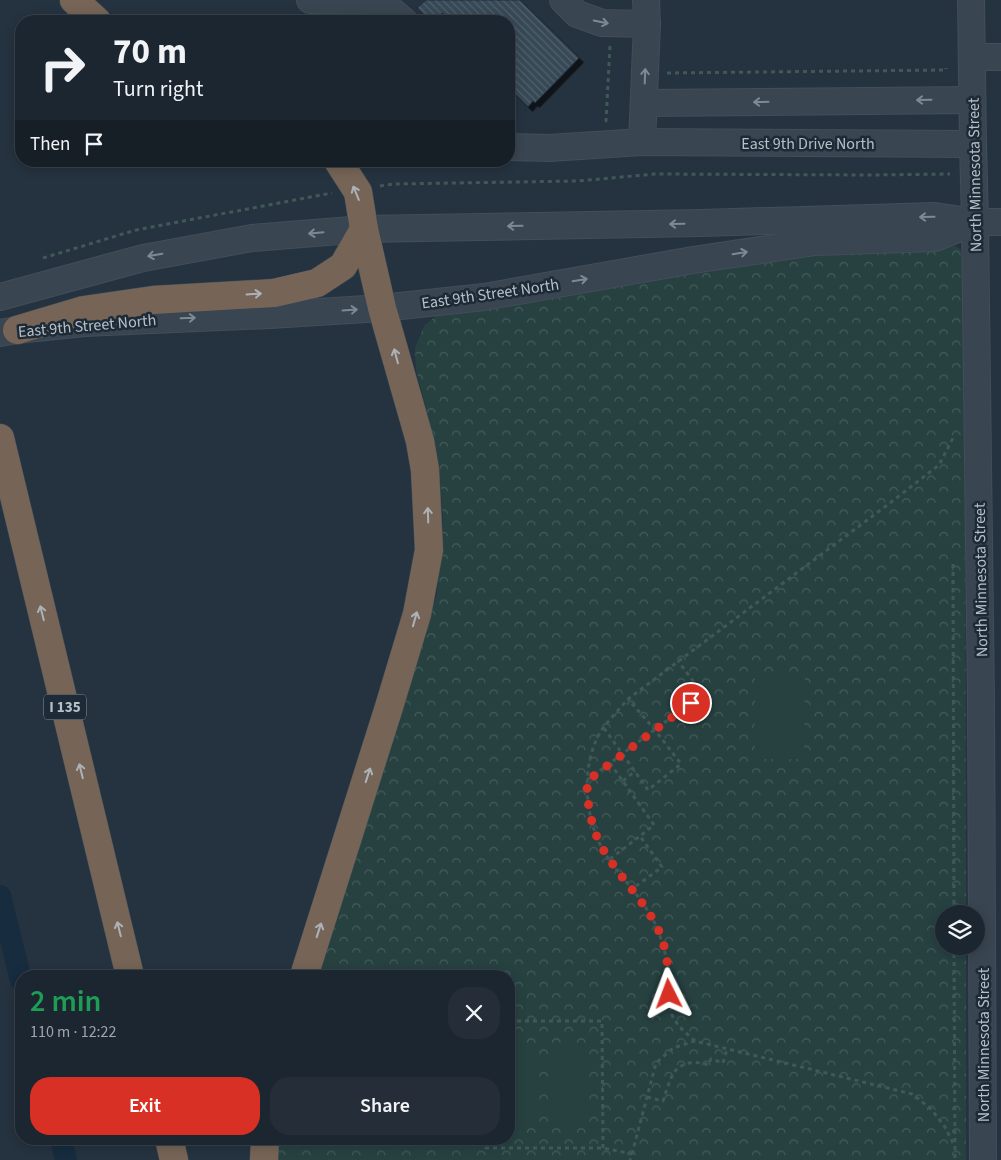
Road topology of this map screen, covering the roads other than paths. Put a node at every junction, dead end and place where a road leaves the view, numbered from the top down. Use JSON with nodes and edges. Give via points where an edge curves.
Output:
{"nodes":[{"id":1,"x":74,"y":0,"type":"edge"},
{"id":2,"x":305,"y":0,"type":"edge"},
{"id":3,"x":310,"y":0,"type":"edge"},
{"id":4,"x":563,"y":0,"type":"edge"},
{"id":5,"x":971,"y":0,"type":"edge"},
{"id":6,"x":647,"y":12,"type":"edge"},
{"id":7,"x":90,"y":15,"type":"edge"},
{"id":8,"x":309,"y":15,"type":"edge"},
{"id":9,"x":397,"y":15,"type":"edge"},
{"id":10,"x":972,"y":57,"type":"junction"},
{"id":11,"x":1001,"y":57,"type":"edge"},
{"id":12,"x":972,"y":100,"type":"junction"},
{"id":13,"x":644,"y":103,"type":"junction"},
{"id":14,"x":642,"y":142,"type":"junction"},
{"id":15,"x":973,"y":144,"type":"junction"},
{"id":16,"x":515,"y":147,"type":"edge"},
{"id":17,"x":342,"y":167,"type":"edge"},
{"id":18,"x":975,"y":222,"type":"junction"},
{"id":19,"x":1001,"y":222,"type":"edge"},
{"id":20,"x":364,"y":229,"type":"junction"},
{"id":21,"x":0,"y":297,"type":"edge"},
{"id":22,"x":382,"y":308,"type":"junction"},
{"id":23,"x":8,"y":331,"type":"edge"},
{"id":24,"x":0,"y":438,"type":"edge"},
{"id":25,"x":129,"y":970,"type":"edge"},
{"id":26,"x":306,"y":970,"type":"edge"},
{"id":27,"x":170,"y":1145,"type":"edge"},
{"id":28,"x":265,"y":1145,"type":"edge"},
{"id":29,"x":174,"y":1160,"type":"edge"},
{"id":30,"x":264,"y":1160,"type":"edge"},
{"id":31,"x":983,"y":1160,"type":"edge"}],
"edges":[{"from":1,"to":7,"type":"highway"},
{"from":2,"to":8,"type":"street"},
{"from":3,"to":9,"type":"street","via":[[380,1]]},
{"from":4,"to":6,"type":"street","one_way":true,"via":[[577,14],[602,23],[611,24]]},
{"from":5,"to":10,"type":"street","name":"North Minnesota Street"},
{"from":13,"to":6,"type":"street","one_way":true},
{"from":10,"to":11,"type":"street"},
{"from":10,"to":12,"type":"street","name":"North Minnesota Street"},
{"from":12,"to":13,"type":"street","one_way":true},
{"from":12,"to":15,"type":"street","name":"North Minnesota Street"},
{"from":13,"to":14,"type":"street"},
{"from":14,"to":15,"type":"street","name":"East 9th Drive North"},
{"from":14,"to":16,"type":"street","name":"East 9th Drive North"},
{"from":15,"to":18,"type":"street","name":"North Minnesota Street"},
{"from":20,"to":17,"type":"highway","one_way":true,"via":[[358,192]]},
{"from":18,"to":19,"type":"street","name":"East 9th Street North"},
{"from":18,"to":20,"type":"street","name":"East 9th Street North","one_way":true,"via":[[934,216]]},
{"from":22,"to":18,"type":"street","name":"East 9th Street North","one_way":true,"via":[[484,297],[815,242],[934,238]]},
{"from":18,"to":31,"type":"street","name":"North Minnesota Street"},
{"from":20,"to":21,"type":"street","name":"East 9th Street North","one_way":true,"via":[[252,238],[142,258]]},
{"from":20,"to":22,"type":"highway"},
{"from":23,"to":20,"type":"highway","one_way":true,"via":[[84,310],[153,300],[274,293],[317,283],[343,266]]},
{"from":23,"to":22,"type":"street","name":"East 9th Street North","one_way":true,"via":[[84,323]]},
{"from":26,"to":22,"type":"highway","one_way":true,"via":[[417,614],[429,550],[424,460]]},
{"from":25,"to":24,"type":"highway","number":"I 135","one_way":true},
{"from":27,"to":29,"type":"highway"},
{"from":28,"to":30,"type":"highway"}]}
